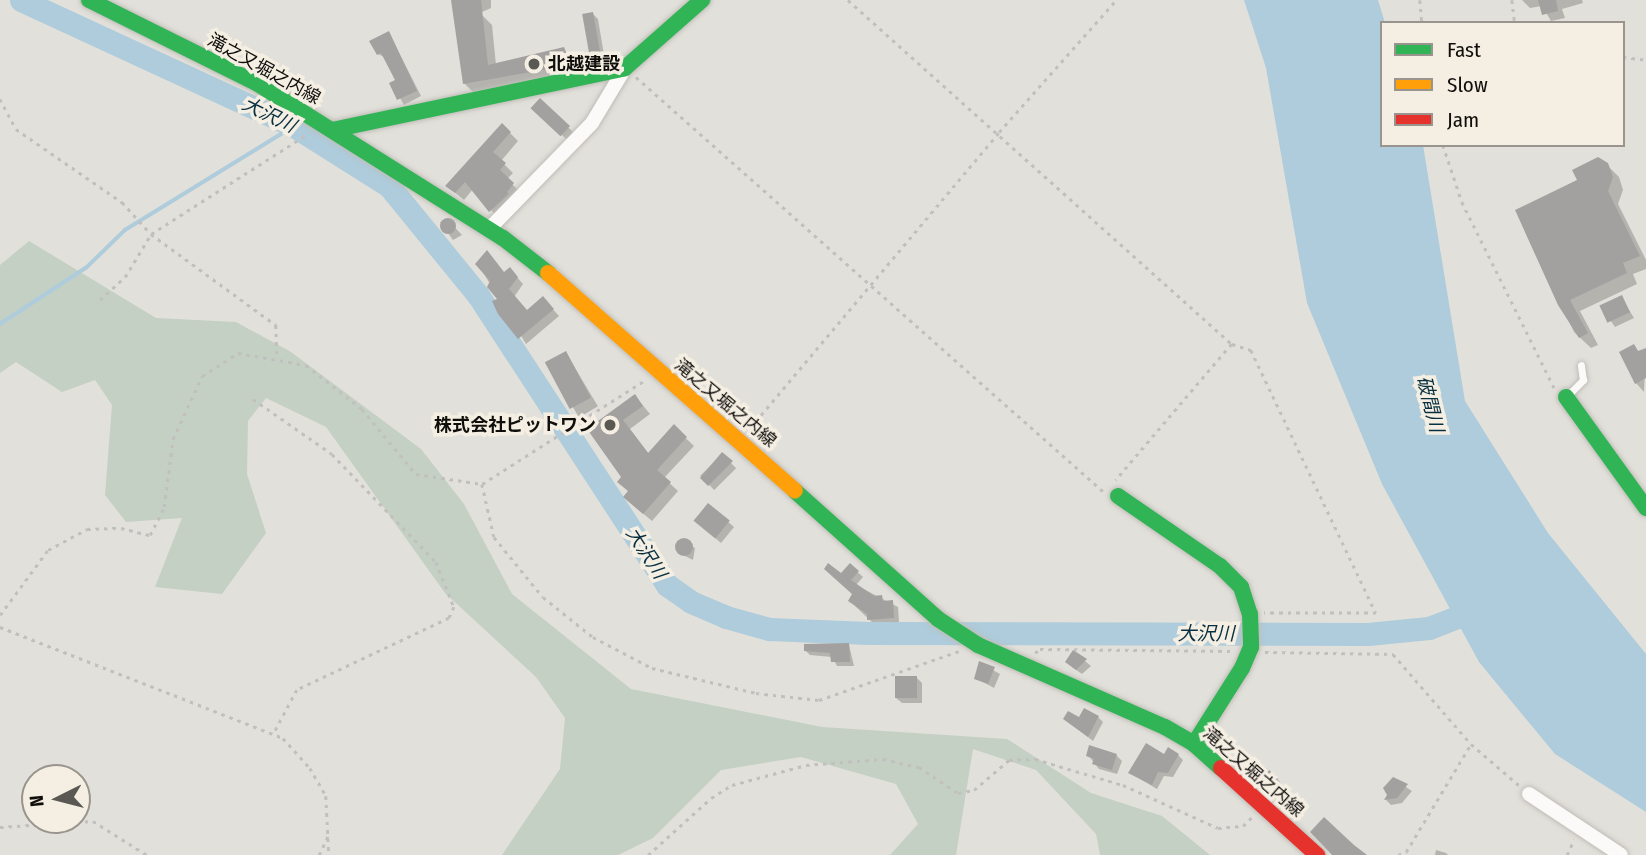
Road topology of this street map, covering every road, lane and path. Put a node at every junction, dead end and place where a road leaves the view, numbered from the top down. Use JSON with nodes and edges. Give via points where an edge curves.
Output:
{"nodes":[{"id":1,"x":89,"y":0,"type":"edge"},
{"id":2,"x":702,"y":0,"type":"edge"},
{"id":3,"x":848,"y":0,"type":"edge"},
{"id":4,"x":1116,"y":0,"type":"edge"},
{"id":5,"x":1420,"y":0,"type":"edge"},
{"id":6,"x":1512,"y":0,"type":"edge"},
{"id":7,"x":1422,"y":21,"type":"edge"},
{"id":8,"x":1515,"y":21,"type":"edge"},
{"id":9,"x":1625,"y":57,"type":"edge"},
{"id":10,"x":1646,"y":60,"type":"edge"},
{"id":11,"x":625,"y":68,"type":"junction"},
{"id":12,"x":0,"y":99,"type":"edge"},
{"id":13,"x":328,"y":127,"type":"junction"},
{"id":14,"x":999,"y":132,"type":"junction"},
{"id":15,"x":1444,"y":147,"type":"edge"},
{"id":16,"x":489,"y":229,"type":"junction"},
{"id":17,"x":151,"y":234,"type":"junction"},
{"id":18,"x":870,"y":285,"type":"junction"},
{"id":19,"x":100,"y":300,"type":"dead end"},
{"id":20,"x":1232,"y":344,"type":"junction"},
{"id":21,"x":277,"y":359,"type":"junction"},
{"id":22,"x":1581,"y":365,"type":"dead end"},
{"id":23,"x":659,"y":372,"type":"junction"},
{"id":24,"x":1566,"y":397,"type":"junction"},
{"id":25,"x":253,"y":399,"type":"dead end"},
{"id":26,"x":740,"y":440,"type":"junction"},
{"id":27,"x":481,"y":484,"type":"junction"},
{"id":28,"x":1118,"y":496,"type":"junction"},
{"id":29,"x":1646,"y":508,"type":"edge"},
{"id":30,"x":1250,"y":614,"type":"junction"},
{"id":31,"x":0,"y":615,"type":"edge"},
{"id":32,"x":0,"y":627,"type":"edge"},
{"id":33,"x":977,"y":644,"type":"junction"},
{"id":34,"x":1250,"y":649,"type":"junction"},
{"id":35,"x":1022,"y":665,"type":"junction"},
{"id":36,"x":274,"y":733,"type":"junction"},
{"id":37,"x":1194,"y":744,"type":"junction"},
{"id":38,"x":1471,"y":744,"type":"junction"},
{"id":39,"x":1529,"y":793,"type":"joint"},
{"id":40,"x":1263,"y":806,"type":"junction"},
{"id":41,"x":0,"y":827,"type":"edge"},
{"id":42,"x":1579,"y":829,"type":"junction"},
{"id":43,"x":329,"y":832,"type":"junction"},
{"id":44,"x":147,"y":855,"type":"edge"},
{"id":45,"x":319,"y":855,"type":"edge"},
{"id":46,"x":329,"y":855,"type":"edge"},
{"id":47,"x":648,"y":855,"type":"edge"},
{"id":48,"x":1317,"y":855,"type":"edge"},
{"id":49,"x":1398,"y":855,"type":"edge"},
{"id":50,"x":1567,"y":855,"type":"edge"},
{"id":51,"x":1621,"y":855,"type":"edge"}],
"edges":[{"from":1,"to":13,"type":"main road","name":"滝之又堀之内線","via":[[258,84]]},
{"from":2,"to":11,"type":"main road"},
{"from":3,"to":14,"type":"path"},
{"from":4,"to":14,"type":"path"},
{"from":5,"to":7,"type":"path"},
{"from":6,"to":8,"type":"path"},
{"from":9,"to":10,"type":"path"},
{"from":11,"to":13,"type":"main road"},
{"from":11,"to":16,"type":"street","via":[[592,123]]},
{"from":11,"to":18,"type":"path"},
{"from":12,"to":17,"type":"path","via":[[16,129],[122,202]]},
{"from":13,"to":16,"type":"main road","name":"滝之又堀之内線"},
{"from":13,"to":17,"type":"path"},
{"from":14,"to":18,"type":"path"},
{"from":14,"to":20,"type":"path"},
{"from":15,"to":24,"type":"path","via":[[1462,202],[1555,389]]},
{"from":16,"to":23,"type":"main road","name":"滝之又堀之内線","via":[[572,292]]},
{"from":17,"to":19,"type":"path","via":[[125,278]]},
{"from":17,"to":21,"type":"path","via":[[276,325]]},
{"from":18,"to":26,"type":"path"},
{"from":18,"to":28,"type":"path","via":[[1096,489]]},
{"from":20,"to":28,"type":"path","via":[[1118,474],[1114,485]]},
{"from":20,"to":30,"type":"path","via":[[1251,350],[1376,612]]},
{"from":21,"to":27,"type":"path","via":[[306,365],[362,409],[416,474]]},
{"from":21,"to":31,"type":"path","via":[[238,353],[202,376],[173,439],[164,507],[150,535],[121,528],[88,529],[48,550]]},
{"from":22,"to":24,"type":"lane","via":[[1585,376]]},
{"from":23,"to":26,"type":"main road","name":"滝之又堀之内線"},
{"from":23,"to":27,"type":"path"},
{"from":24,"to":29,"type":"main road"},
{"from":25,"to":36,"type":"path","via":[[332,454],[436,562],[454,607],[449,618],[297,690]]},
{"from":26,"to":33,"type":"main road","name":"滝之又堀之内線","via":[[938,619]]},
{"from":27,"to":33,"type":"path","via":[[494,537],[543,597],[593,637],[652,668],[756,693],[819,700]]},
{"from":28,"to":30,"type":"main road","via":[[1220,566],[1241,587]]},
{"from":30,"to":34,"type":"main road"},
{"from":32,"to":36,"type":"path"},
{"from":33,"to":35,"type":"main road","name":"滝之又堀之内線"},
{"from":34,"to":35,"type":"path","via":[[1040,649]]},
{"from":34,"to":37,"type":"main road"},
{"from":34,"to":38,"type":"path","via":[[1393,654]]},
{"from":35,"to":37,"type":"main road","name":"滝之又堀之内線"},
{"from":36,"to":43,"type":"path","via":[[326,796]]},
{"from":37,"to":40,"type":"main road","name":"滝之又堀之内線"},
{"from":38,"to":39,"type":"path"},
{"from":38,"to":49,"type":"path","via":[[1406,852]]},
{"from":39,"to":42,"type":"street"},
{"from":40,"to":47,"type":"path","via":[[1243,826],[1218,828],[1124,785],[1035,759],[1009,760],[974,790],[958,793],[919,766],[883,759],[806,765],[732,785]]},
{"from":40,"to":48,"type":"main road","name":"滝之又堀之内線"},
{"from":41,"to":44,"type":"path","via":[[93,821]]},
{"from":42,"to":50,"type":"path"},
{"from":42,"to":51,"type":"street"},
{"from":43,"to":45,"type":"path"},
{"from":43,"to":46,"type":"path"}]}
